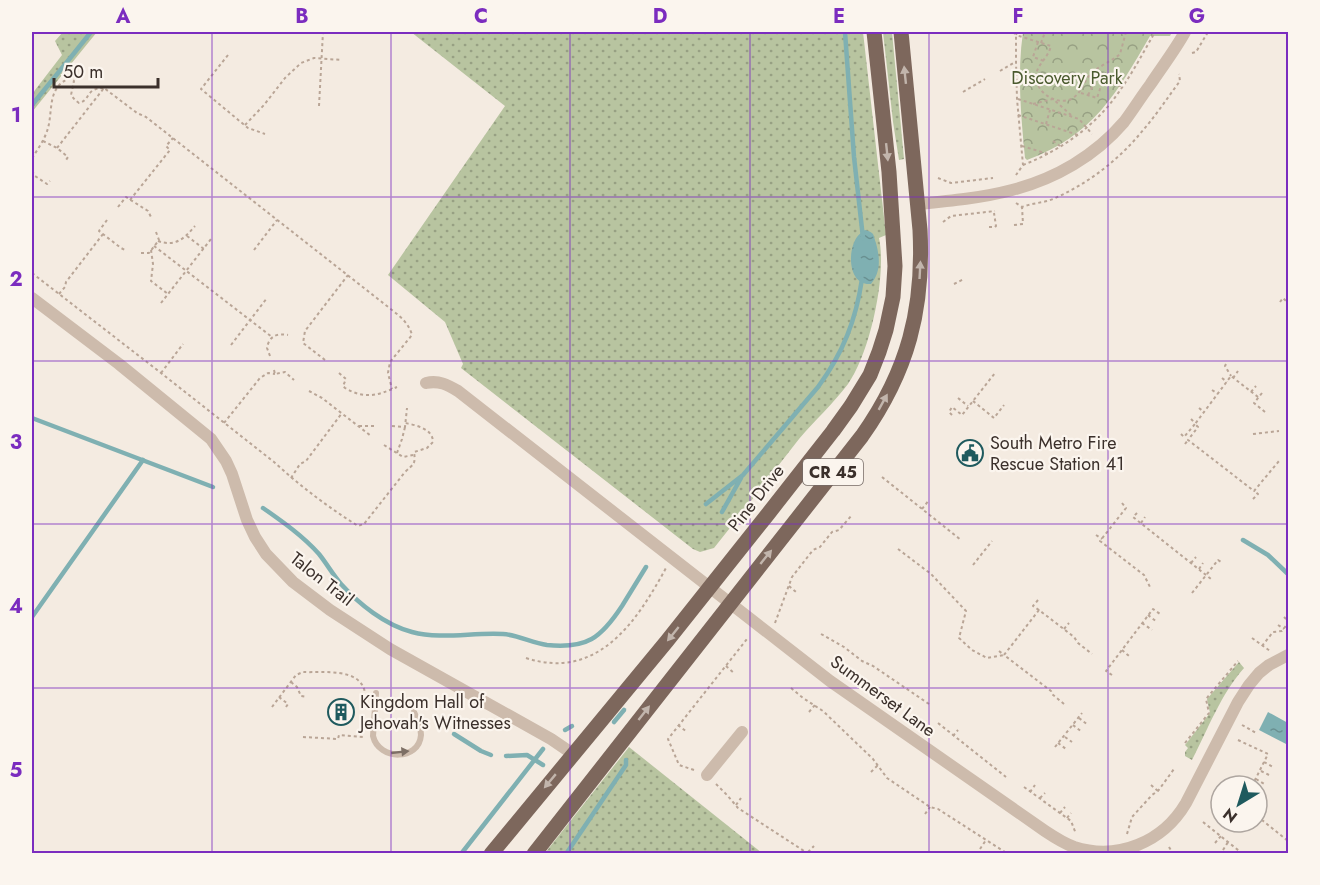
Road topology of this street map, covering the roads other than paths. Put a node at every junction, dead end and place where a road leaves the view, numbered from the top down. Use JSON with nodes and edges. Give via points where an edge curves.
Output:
{"nodes":[{"id":1,"x":874,"y":32,"type":"edge"},
{"id":2,"x":900,"y":32,"type":"edge"},
{"id":3,"x":1185,"y":32,"type":"edge"},
{"id":4,"x":917,"y":204,"type":"junction"},
{"id":5,"x":32,"y":298,"type":"edge"},
{"id":6,"x":426,"y":383,"type":"dead end"},
{"id":7,"x":710,"y":588,"type":"junction"},
{"id":8,"x":730,"y":603,"type":"junction"},
{"id":9,"x":1288,"y":655,"type":"edge"},
{"id":10,"x":376,"y":693,"type":"dead end"},
{"id":11,"x":414,"y":712,"type":"dead end"},
{"id":12,"x":742,"y":732,"type":"dead end"},
{"id":13,"x":573,"y":754,"type":"junction"},
{"id":14,"x":706,"y":776,"type":"road end"},
{"id":15,"x":491,"y":854,"type":"edge"},
{"id":16,"x":534,"y":854,"type":"edge"}],
"edges":[{"from":1,"to":7,"type":"main road","name":"Pine Drive","number":"CR 45","one_way":true,"via":[[896,257],[884,339],[870,375],[840,422]]},
{"from":4,"to":2,"type":"main road","number":"CR 45","one_way":true},
{"from":3,"to":4,"type":"street","via":[[1123,123],[1075,164],[1011,191]]},
{"from":8,"to":4,"type":"main road","number":"CR 45","one_way":true,"via":[[867,429],[897,375],[918,302],[921,254]]},
{"from":5,"to":13,"type":"street","name":"Talon Trail","via":[[211,438],[232,474],[255,537],[293,582],[390,649]]},
{"from":6,"to":7,"type":"street","name":"Summerset Lane","via":[[442,383],[458,391]]},
{"from":7,"to":8,"type":"street","name":"Summerset Lane"},
{"from":7,"to":13,"type":"main road","name":"Pine Drive","number":"CR 45","one_way":true},
{"from":8,"to":9,"type":"street","name":"Summerset Lane","via":[[848,694],[1058,840],[1096,851],[1136,846],[1171,824],[1249,685],[1269,665]]},
{"from":16,"to":8,"type":"main road","number":"CR 45","one_way":true},
{"from":10,"to":11,"type":"lane","one_way":true,"via":[[373,736],[385,752],[401,754],[414,749],[421,737]]},
{"from":12,"to":14,"type":"street"},
{"from":13,"to":15,"type":"main road","name":"Pine Drive","number":"CR 45","one_way":true}]}
